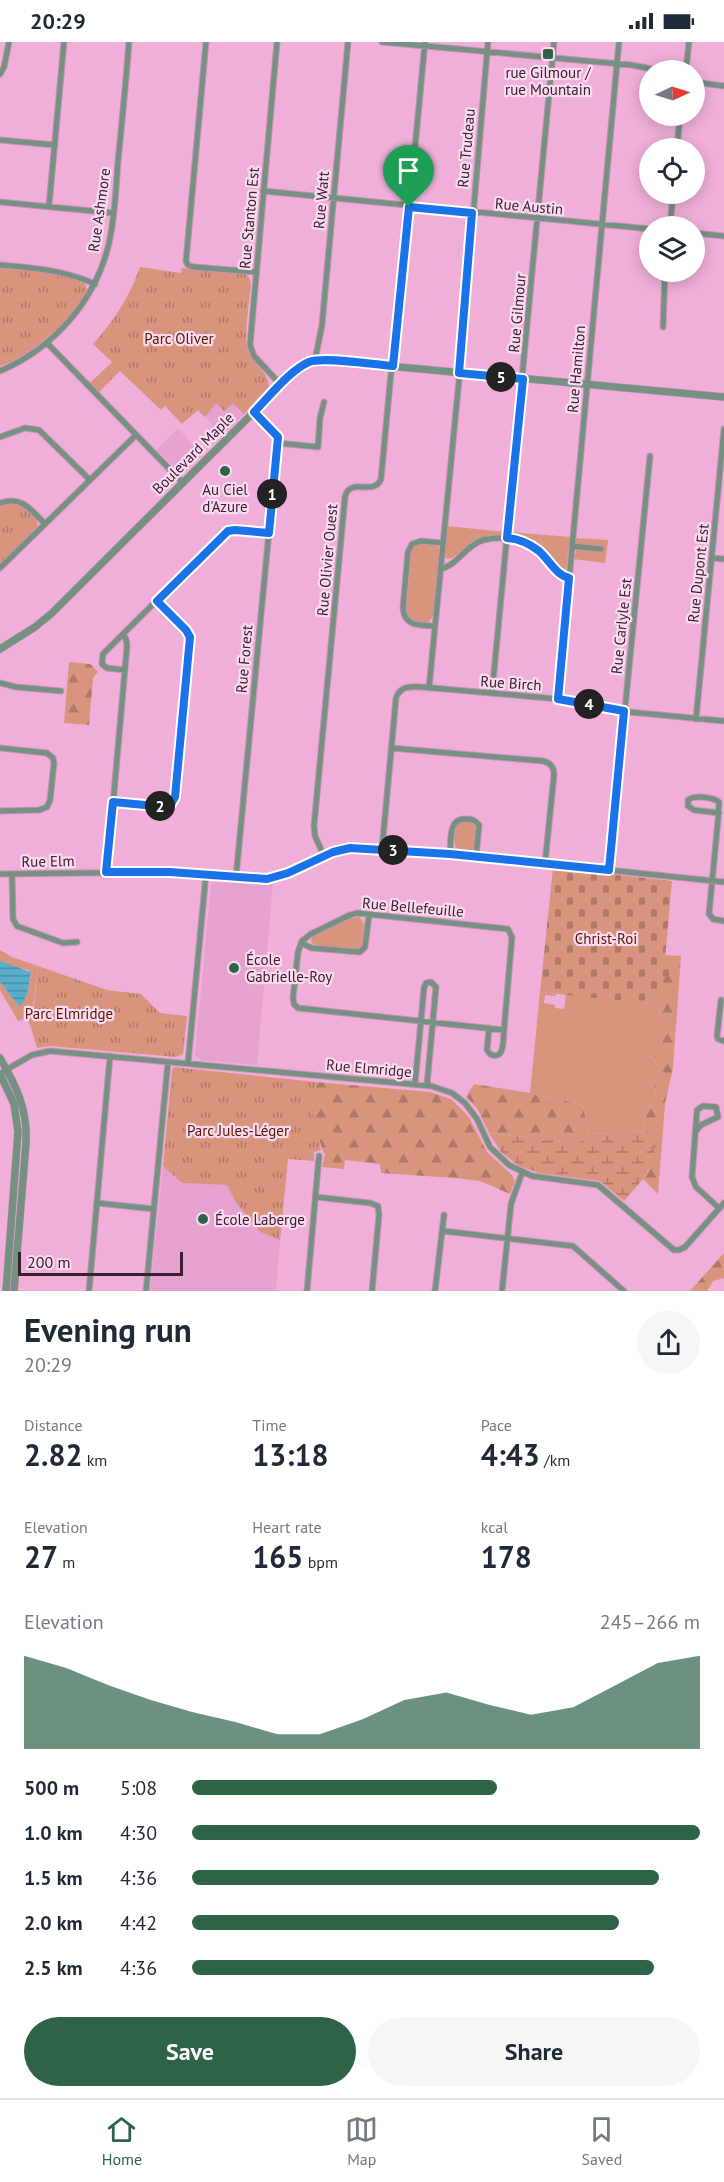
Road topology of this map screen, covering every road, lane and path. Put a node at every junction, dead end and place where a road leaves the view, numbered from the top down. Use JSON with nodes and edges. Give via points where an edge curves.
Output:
{"nodes":[{"id":1,"x":9,"y":42,"type":"edge"},
{"id":2,"x":64,"y":42,"type":"edge"},
{"id":3,"x":129,"y":42,"type":"edge"},
{"id":4,"x":206,"y":42,"type":"edge"},
{"id":5,"x":278,"y":42,"type":"edge"},
{"id":6,"x":348,"y":42,"type":"edge"},
{"id":7,"x":382,"y":42,"type":"edge"},
{"id":8,"x":488,"y":42,"type":"edge"},
{"id":9,"x":554,"y":42,"type":"edge"},
{"id":10,"x":619,"y":42,"type":"edge"},
{"id":11,"x":689,"y":42,"type":"edge"},
{"id":12,"x":425,"y":44,"type":"edge"},
{"id":13,"x":487,"y":52,"type":"junction"},
{"id":14,"x":552,"y":58,"type":"junction"},
{"id":15,"x":687,"y":60,"type":"edge"},
{"id":16,"x":617,"y":63,"type":"junction"},
{"id":17,"x":639,"y":67,"type":"edge"},
{"id":18,"x":0,"y":74,"type":"edge"},
{"id":19,"x":705,"y":83,"type":"edge"},
{"id":20,"x":724,"y":86,"type":"edge"},
{"id":21,"x":0,"y":140,"type":"edge"},
{"id":22,"x":55,"y":145,"type":"junction"},
{"id":23,"x":263,"y":191,"type":"junction"},
{"id":24,"x":333,"y":198,"type":"junction"},
{"id":25,"x":0,"y":202,"type":"edge"},
{"id":26,"x":49,"y":206,"type":"junction"},
{"id":27,"x":409,"y":207,"type":"junction"},
{"id":28,"x":114,"y":213,"type":"junction"},
{"id":29,"x":472,"y":213,"type":"junction"},
{"id":30,"x":537,"y":218,"type":"junction"},
{"id":31,"x":602,"y":224,"type":"junction"},
{"id":32,"x":639,"y":228,"type":"edge"},
{"id":33,"x":705,"y":234,"type":"edge"},
{"id":34,"x":724,"y":236,"type":"edge"},
{"id":35,"x":0,"y":266,"type":"edge"},
{"id":36,"x":256,"y":272,"type":"junction"},
{"id":37,"x":665,"y":282,"type":"edge"},
{"id":38,"x":94,"y":285,"type":"junction"},
{"id":39,"x":663,"y":327,"type":"dead end"},
{"id":40,"x":46,"y":343,"type":"junction"},
{"id":41,"x":315,"y":360,"type":"junction"},
{"id":42,"x":393,"y":366,"type":"junction"},
{"id":43,"x":0,"y":371,"type":"edge"},
{"id":44,"x":459,"y":373,"type":"junction"},
{"id":45,"x":523,"y":379,"type":"junction"},
{"id":46,"x":587,"y":384,"type":"junction"},
{"id":47,"x":281,"y":385,"type":"junction"},
{"id":48,"x":724,"y":397,"type":"edge"},
{"id":49,"x":324,"y":402,"type":"dead end"},
{"id":50,"x":254,"y":412,"type":"junction"},
{"id":51,"x":724,"y":429,"type":"edge"},
{"id":52,"x":135,"y":435,"type":"junction"},
{"id":53,"x":0,"y":437,"type":"edge"},
{"id":54,"x":277,"y":443,"type":"junction"},
{"id":55,"x":650,"y":456,"type":"dead end"},
{"id":56,"x":90,"y":480,"type":"junction"},
{"id":57,"x":183,"y":483,"type":"junction"},
{"id":58,"x":0,"y":503,"type":"edge"},
{"id":59,"x":45,"y":524,"type":"junction"},
{"id":60,"x":269,"y":533,"type":"junction"},
{"id":61,"x":507,"y":538,"type":"junction"},
{"id":62,"x":443,"y":543,"type":"junction"},
{"id":63,"x":572,"y":546,"type":"junction"},
{"id":64,"x":601,"y":549,"type":"dead end"},
{"id":65,"x":712,"y":558,"type":"junction"},
{"id":66,"x":724,"y":559,"type":"edge"},
{"id":67,"x":0,"y":568,"type":"edge"},
{"id":68,"x":441,"y":569,"type":"junction"},
{"id":69,"x":569,"y":578,"type":"junction"},
{"id":70,"x":157,"y":601,"type":"junction"},
{"id":71,"x":434,"y":626,"type":"junction"},
{"id":72,"x":123,"y":634,"type":"junction"},
{"id":73,"x":0,"y":649,"type":"edge"},
{"id":74,"x":125,"y":670,"type":"junction"},
{"id":75,"x":0,"y":684,"type":"edge"},
{"id":76,"x":429,"y":688,"type":"junction"},
{"id":77,"x":61,"y":691,"type":"dead end"},
{"id":78,"x":492,"y":693,"type":"junction"},
{"id":79,"x":558,"y":699,"type":"junction"},
{"id":80,"x":624,"y":711,"type":"junction"},
{"id":81,"x":696,"y":719,"type":"junction"},
{"id":82,"x":724,"y":722,"type":"edge"},
{"id":83,"x":0,"y":748,"type":"edge"},
{"id":84,"x":391,"y":748,"type":"junction"},
{"id":85,"x":113,"y":802,"type":"junction"},
{"id":86,"x":0,"y":810,"type":"edge"},
{"id":87,"x":718,"y":813,"type":"junction"},
{"id":88,"x":382,"y":849,"type":"junction"},
{"id":89,"x":450,"y":854,"type":"junction"},
{"id":90,"x":324,"y":856,"type":"junction"},
{"id":91,"x":476,"y":857,"type":"junction"},
{"id":92,"x":545,"y":863,"type":"junction"},
{"id":93,"x":609,"y":870,"type":"junction"},
{"id":94,"x":106,"y":872,"type":"junction"},
{"id":95,"x":0,"y":874,"type":"edge"},
{"id":96,"x":12,"y":874,"type":"junction"},
{"id":97,"x":206,"y":874,"type":"junction"},
{"id":98,"x":236,"y":877,"type":"junction"},
{"id":99,"x":712,"y":881,"type":"junction"},
{"id":100,"x":724,"y":882,"type":"edge"},
{"id":101,"x":369,"y":914,"type":"junction"},
{"id":102,"x":724,"y":921,"type":"edge"},
{"id":103,"x":77,"y":942,"type":"dead end"},
{"id":104,"x":301,"y":943,"type":"junction"},
{"id":105,"x":721,"y":1000,"type":"dead end"},
{"id":106,"x":421,"y":1022,"type":"junction"},
{"id":107,"x":433,"y":1023,"type":"junction"},
{"id":108,"x":489,"y":1028,"type":"junction"},
{"id":109,"x":504,"y":1030,"type":"junction"},
{"id":110,"x":724,"y":1041,"type":"edge"},
{"id":111,"x":110,"y":1056,"type":"junction"},
{"id":112,"x":0,"y":1058,"type":"edge"},
{"id":113,"x":168,"y":1062,"type":"junction"},
{"id":114,"x":188,"y":1063,"type":"junction"},
{"id":115,"x":2,"y":1073,"type":"edge"},
{"id":116,"x":415,"y":1084,"type":"junction"},
{"id":117,"x":427,"y":1085,"type":"junction"},
{"id":118,"x":696,"y":1131,"type":"junction"},
{"id":119,"x":319,"y":1156,"type":"dead end"},
{"id":120,"x":522,"y":1173,"type":"junction"},
{"id":121,"x":316,"y":1197,"type":"junction"},
{"id":122,"x":97,"y":1203,"type":"junction"},
{"id":123,"x":722,"y":1206,"type":"edge"},
{"id":124,"x":154,"y":1209,"type":"junction"},
{"id":125,"x":444,"y":1215,"type":"dead end"},
{"id":126,"x":443,"y":1231,"type":"junction"},
{"id":127,"x":507,"y":1239,"type":"junction"},
{"id":128,"x":6,"y":1291,"type":"edge"},
{"id":129,"x":14,"y":1291,"type":"edge"},
{"id":130,"x":89,"y":1291,"type":"edge"},
{"id":131,"x":146,"y":1291,"type":"edge"},
{"id":132,"x":307,"y":1291,"type":"edge"},
{"id":133,"x":372,"y":1291,"type":"edge"},
{"id":134,"x":435,"y":1291,"type":"edge"},
{"id":135,"x":502,"y":1291,"type":"edge"},
{"id":136,"x":624,"y":1291,"type":"edge"}],
"edges":[{"from":1,"to":18,"type":"street"},
{"from":2,"to":22,"type":"street"},
{"from":3,"to":28,"type":"street","name":"Rue Ashmore"},
{"from":4,"to":36,"type":"street","via":[[187,263],[194,267]]},
{"from":5,"to":23,"type":"street","name":"Rue Stanton Est"},
{"from":6,"to":24,"type":"street","name":"Rue Watt"},
{"from":7,"to":12,"type":"street"},
{"from":8,"to":13,"type":"street","name":"Rue Trudeau"},
{"from":9,"to":14,"type":"street","name":"Rue Gilmour"},
{"from":10,"to":16,"type":"street","name":"Rue Hamilton"},
{"from":11,"to":15,"type":"street"},
{"from":12,"to":13,"type":"street"},
{"from":12,"to":27,"type":"street","name":"Rue Olivier Ouest"},
{"from":13,"to":14,"type":"street"},
{"from":13,"to":29,"type":"street","name":"Rue Trudeau"},
{"from":14,"to":16,"type":"street"},
{"from":14,"to":30,"type":"street","name":"Rue Gilmour"},
{"from":16,"to":17,"type":"street"},
{"from":16,"to":31,"type":"street","name":"Rue Hamilton"},
{"from":19,"to":20,"type":"street"},
{"from":21,"to":22,"type":"street"},
{"from":22,"to":26,"type":"street"},
{"from":23,"to":24,"type":"street","name":"Rue Austin"},
{"from":23,"to":36,"type":"street","name":"Rue Stanton Est"},
{"from":24,"to":27,"type":"street","name":"Rue Austin"},
{"from":24,"to":41,"type":"street","name":"Rue Watt"},
{"from":25,"to":26,"type":"street"},
{"from":26,"to":28,"type":"street"},
{"from":27,"to":29,"type":"street","name":"Rue Austin"},
{"from":27,"to":42,"type":"street","name":"Rue Olivier Ouest"},
{"from":28,"to":38,"type":"street","name":"Rue Ashmore","via":[[107,252]]},
{"from":29,"to":30,"type":"street","name":"Rue Austin"},
{"from":29,"to":44,"type":"street","name":"Rue Trudeau"},
{"from":30,"to":31,"type":"street","name":"Rue Austin"},
{"from":30,"to":45,"type":"street","name":"Rue Gilmour"},
{"from":31,"to":32,"type":"street","name":"Rue Austin"},
{"from":31,"to":46,"type":"street","name":"Rue Hamilton"},
{"from":33,"to":34,"type":"street"},
{"from":35,"to":38,"type":"street","via":[[60,272]]},
{"from":36,"to":47,"type":"street","name":"Rue Stanton Est","via":[[250,350]]},
{"from":37,"to":39,"type":"street"},
{"from":38,"to":40,"type":"street","name":"Rue Ashmore","via":[[79,309]]},
{"from":40,"to":43,"type":"street","name":"Rue Ashmore"},
{"from":40,"to":52,"type":"street"},
{"from":41,"to":42,"type":"street"},
{"from":41,"to":47,"type":"street","name":"Boulevard Maple","via":[[299,368]]},
{"from":42,"to":44,"type":"street"},
{"from":42,"to":90,"type":"street","name":"Rue Olivier Ouest","via":[[381,481],[372,487],[351,488],[345,497],[314,826]]},
{"from":44,"to":45,"type":"street"},
{"from":44,"to":62,"type":"street","name":"Rue Trudeau"},
{"from":45,"to":46,"type":"street"},
{"from":45,"to":61,"type":"street","name":"Rue Gilmour"},
{"from":46,"to":48,"type":"street"},
{"from":46,"to":63,"type":"street","name":"Rue Hamilton"},
{"from":47,"to":50,"type":"street","name":"Boulevard Maple"},
{"from":49,"to":54,"type":"street","via":[[318,447]]},
{"from":50,"to":54,"type":"street","via":[[277,436]]},
{"from":50,"to":57,"type":"street","name":"Boulevard Maple"},
{"from":51,"to":65,"type":"street","name":"Rue Dupont Est"},
{"from":52,"to":56,"type":"street"},
{"from":52,"to":57,"type":"street"},
{"from":53,"to":56,"type":"street","via":[[25,428],[39,430]]},
{"from":54,"to":60,"type":"street","name":"Rue Forest"},
{"from":55,"to":80,"type":"street","name":"Rue Carlyle Est"},
{"from":56,"to":59,"type":"street"},
{"from":57,"to":73,"type":"street","name":"Boulevard Maple","via":[[52,613]]},
{"from":58,"to":59,"type":"street","via":[[21,502]]},
{"from":59,"to":67,"type":"street"},
{"from":60,"to":70,"type":"street","via":[[228,531]]},
{"from":60,"to":98,"type":"street","name":"Rue Forest"},
{"from":61,"to":68,"type":"street","via":[[480,541]]},
{"from":61,"to":69,"type":"street","via":[[538,550],[562,576]]},
{"from":61,"to":78,"type":"street","name":"Rue Gilmour"},
{"from":62,"to":68,"type":"street","name":"Rue Trudeau"},
{"from":62,"to":71,"type":"street","via":[[418,541],[408,552],[404,617],[414,624]]},
{"from":63,"to":64,"type":"street"},
{"from":63,"to":69,"type":"street","name":"Rue Hamilton"},
{"from":65,"to":66,"type":"street"},
{"from":65,"to":81,"type":"street","name":"Rue Dupont Est"},
{"from":68,"to":71,"type":"street","name":"Rue Trudeau"},
{"from":69,"to":79,"type":"street","name":"Rue Hamilton"},
{"from":70,"to":72,"type":"street"},
{"from":70,"to":85,"type":"street","via":[[190,637],[175,800],[166,807]]},
{"from":71,"to":76,"type":"street","name":"Rue Trudeau"},
{"from":72,"to":74,"type":"street","via":[[127,642]]},
{"from":72,"to":74,"type":"street","via":[[103,654],[102,664]]},
{"from":74,"to":85,"type":"street"},
{"from":75,"to":77,"type":"street"},
{"from":76,"to":78,"type":"street","name":"Rue Birch"},
{"from":76,"to":84,"type":"street","name":"Rue Birch","via":[[402,689],[396,698]]},
{"from":78,"to":79,"type":"street","name":"Rue Birch"},
{"from":79,"to":80,"type":"street","name":"Rue Birch"},
{"from":80,"to":81,"type":"street","name":"Rue Birch"},
{"from":80,"to":93,"type":"street","name":"Rue Carlyle Est"},
{"from":81,"to":82,"type":"street","name":"Rue Birch"},
{"from":83,"to":86,"type":"street","via":[[47,753],[54,763],[47,807]]},
{"from":84,"to":88,"type":"street"},
{"from":84,"to":92,"type":"street","via":[[551,764],[554,775]]},
{"from":85,"to":94,"type":"street"},
{"from":87,"to":87,"type":"street","via":[[717,800],[688,800],[692,810]]},
{"from":87,"to":99,"type":"street"},
{"from":88,"to":89,"type":"street","name":"Rue Elm"},
{"from":88,"to":90,"type":"street","name":"Rue Elm","via":[[345,848]]},
{"from":89,"to":91,"type":"street","name":"Rue Elm"},
{"from":89,"to":91,"type":"street","via":[[455,822],[471,819],[479,827]]},
{"from":90,"to":98,"type":"street","name":"Rue Elm","via":[[277,877]]},
{"from":91,"to":92,"type":"street","name":"Rue Elm"},
{"from":92,"to":93,"type":"street","name":"Rue Elm"},
{"from":93,"to":99,"type":"street","name":"Rue Elm"},
{"from":94,"to":96,"type":"street","name":"Rue Elm"},
{"from":94,"to":97,"type":"street","name":"Rue Elm"},
{"from":95,"to":96,"type":"street","name":"Rue Elm"},
{"from":96,"to":103,"type":"street","via":[[13,919],[17,926],[63,943]]},
{"from":97,"to":98,"type":"street","name":"Rue Elm"},
{"from":97,"to":114,"type":"street"},
{"from":99,"to":100,"type":"street","name":"Rue Elm"},
{"from":99,"to":102,"type":"street","via":[[709,916]]},
{"from":101,"to":104,"type":"street","name":"Rue Bellefeuille","via":[[350,915],[307,936]]},
{"from":101,"to":104,"type":"street","via":[[365,947],[360,952],[312,948]]},
{"from":101,"to":109,"type":"street","name":"Rue Bellefeuille","via":[[508,929],[512,938]]},
{"from":104,"to":106,"type":"street","via":[[293,998],[298,1008]]},
{"from":105,"to":110,"type":"street","via":[[717,1036]]},
{"from":106,"to":107,"type":"street"},
{"from":106,"to":107,"type":"street","via":[[424,985],[431,982],[436,987]]},
{"from":106,"to":116,"type":"street"},
{"from":107,"to":108,"type":"street"},
{"from":107,"to":117,"type":"street"},
{"from":108,"to":109,"type":"street"},
{"from":108,"to":109,"type":"street","name":"Rue Bellefeuille","via":[[487,1050],[495,1056],[502,1051]]},
{"from":111,"to":113,"type":"street","name":"Rue Elmridge"},
{"from":111,"to":115,"type":"street","name":"Rue Elmridge","via":[[46,1051]]},
{"from":111,"to":122,"type":"street"},
{"from":112,"to":115,"type":"street"},
{"from":113,"to":114,"type":"street","name":"Rue Elmridge"},
{"from":113,"to":124,"type":"street"},
{"from":114,"to":116,"type":"street","name":"Rue Elmridge"},
{"from":115,"to":128,"type":"street","via":[[14,1104],[18,1132]]},
{"from":115,"to":129,"type":"street","via":[[22,1101],[27,1137]]},
{"from":116,"to":117,"type":"street","name":"Rue Elmridge"},
{"from":117,"to":120,"type":"street","name":"Rue Elmridge","via":[[447,1091],[465,1103],[493,1150]]},
{"from":118,"to":118,"type":"street","via":[[718,1117],[716,1107],[699,1108]]},
{"from":118,"to":123,"type":"street","via":[[692,1181]]},
{"from":119,"to":121,"type":"street"},
{"from":120,"to":123,"type":"street","name":"Rue Elmridge","via":[[598,1185],[678,1251]]},
{"from":120,"to":127,"type":"street","via":[[512,1200]]},
{"from":121,"to":132,"type":"street"},
{"from":121,"to":133,"type":"street","via":[[378,1206]]},
{"from":122,"to":124,"type":"street"},
{"from":122,"to":130,"type":"street"},
{"from":124,"to":131,"type":"street"},
{"from":125,"to":126,"type":"street"},
{"from":126,"to":127,"type":"street"},
{"from":126,"to":134,"type":"street"},
{"from":127,"to":135,"type":"street"},
{"from":127,"to":136,"type":"street","via":[[573,1246]]}]}
